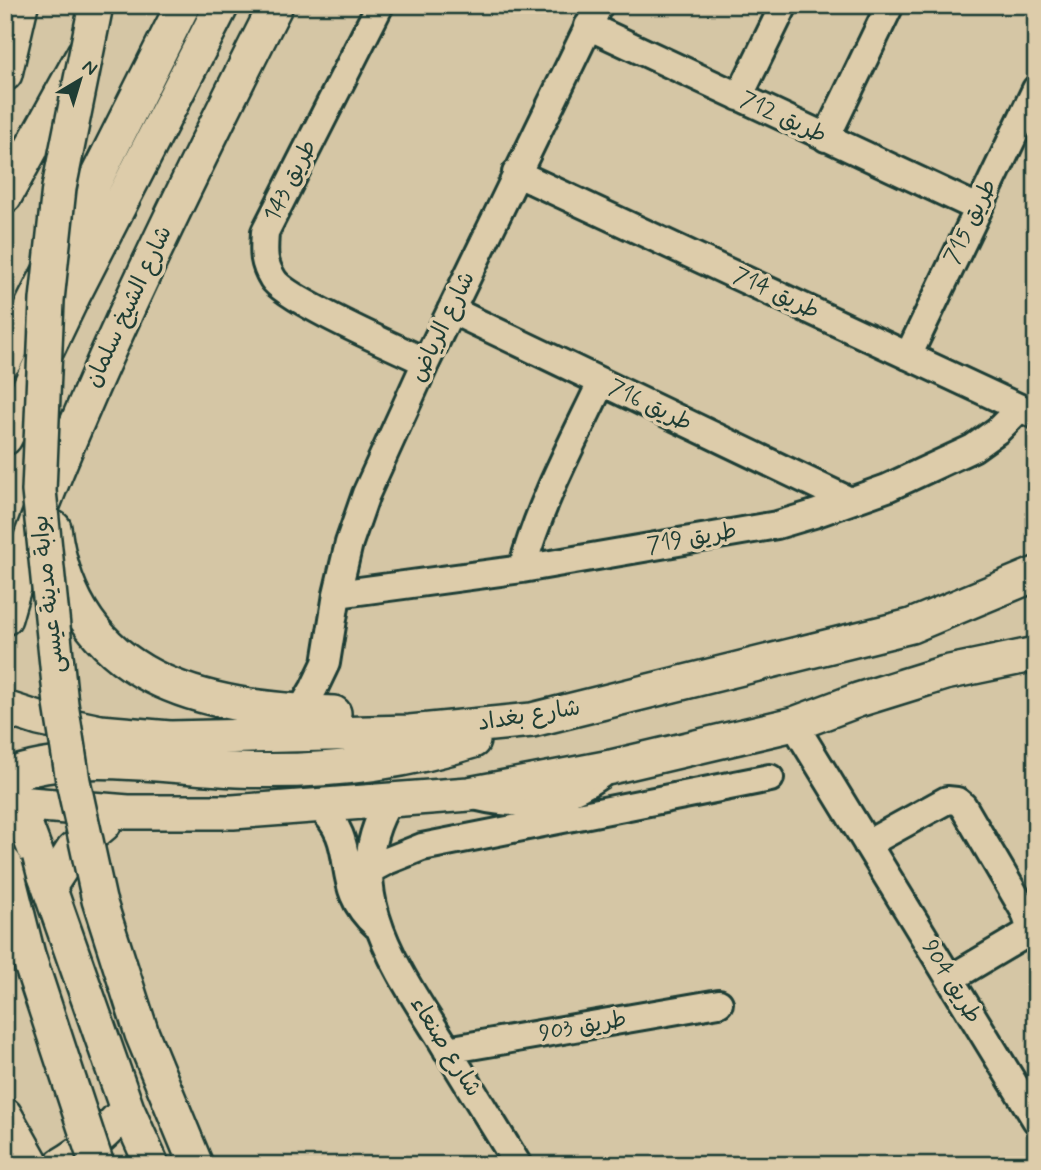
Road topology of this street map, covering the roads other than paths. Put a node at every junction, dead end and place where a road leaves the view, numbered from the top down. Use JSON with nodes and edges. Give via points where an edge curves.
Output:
{"nodes":[{"id":1,"x":21,"y":5,"type":"edge"},
{"id":2,"x":96,"y":5,"type":"edge"},
{"id":3,"x":111,"y":5,"type":"edge"},
{"id":4,"x":183,"y":5,"type":"edge"},
{"id":5,"x":222,"y":5,"type":"edge"},
{"id":6,"x":276,"y":5,"type":"edge"},
{"id":7,"x":380,"y":5,"type":"edge"},
{"id":8,"x":784,"y":5,"type":"edge"},
{"id":9,"x":890,"y":5,"type":"edge"},
{"id":10,"x":594,"y":16,"type":"edge"},
{"id":11,"x":5,"y":75,"type":"edge"},
{"id":12,"x":1036,"y":89,"type":"edge"},
{"id":13,"x":739,"y":97,"type":"junction"},
{"id":14,"x":826,"y":138,"type":"junction"},
{"id":15,"x":516,"y":173,"type":"junction"},
{"id":16,"x":5,"y":195,"type":"edge"},
{"id":17,"x":978,"y":208,"type":"junction"},
{"id":18,"x":451,"y":310,"type":"junction"},
{"id":19,"x":908,"y":356,"type":"junction"},
{"id":20,"x":5,"y":360,"type":"edge"},
{"id":21,"x":426,"y":362,"type":"junction"},
{"id":22,"x":601,"y":383,"type":"junction"},
{"id":23,"x":1028,"y":412,"type":"edge"},
{"id":24,"x":5,"y":438,"type":"edge"},
{"id":25,"x":59,"y":464,"type":"junction"},
{"id":26,"x":850,"y":501,"type":"junction"},
{"id":27,"x":522,"y":569,"type":"junction"},
{"id":28,"x":1036,"y":574,"type":"edge"},
{"id":29,"x":337,"y":594,"type":"junction"},
{"id":30,"x":5,"y":618,"type":"edge"},
{"id":31,"x":1036,"y":654,"type":"edge"},
{"id":32,"x":326,"y":663,"type":"junction"},
{"id":33,"x":5,"y":708,"type":"edge"},
{"id":34,"x":300,"y":712,"type":"junction"},
{"id":35,"x":344,"y":713,"type":"junction"},
{"id":36,"x":532,"y":720,"type":"junction"},
{"id":37,"x":794,"y":724,"type":"junction"},
{"id":38,"x":770,"y":778,"type":"dead end"},
{"id":39,"x":8,"y":785,"type":"edge"},
{"id":40,"x":390,"y":800,"type":"junction"},
{"id":41,"x":318,"y":806,"type":"junction"},
{"id":42,"x":128,"y":812,"type":"junction"},
{"id":43,"x":867,"y":844,"type":"junction"},
{"id":44,"x":5,"y":864,"type":"edge"},
{"id":45,"x":370,"y":870,"type":"junction"},
{"id":46,"x":49,"y":887,"type":"junction"},
{"id":47,"x":1032,"y":918,"type":"edge"},
{"id":48,"x":377,"y":926,"type":"junction"},
{"id":49,"x":950,"y":979,"type":"junction"},
{"id":50,"x":719,"y":1003,"type":"dead end"},
{"id":51,"x":447,"y":1050,"type":"junction"},
{"id":52,"x":127,"y":1109,"type":"junction"},
{"id":53,"x":5,"y":1115,"type":"edge"},
{"id":54,"x":1036,"y":1120,"type":"edge"},
{"id":55,"x":33,"y":1165,"type":"edge"},
{"id":56,"x":61,"y":1165,"type":"edge"},
{"id":57,"x":97,"y":1165,"type":"edge"},
{"id":58,"x":152,"y":1165,"type":"edge"},
{"id":59,"x":196,"y":1165,"type":"edge"},
{"id":60,"x":518,"y":1165,"type":"edge"}],
"edges":[{"from":1,"to":11,"type":"main road"},
{"from":2,"to":59,"type":"main road","name":"بوابة مدينة عيسى","bridge":true,"via":[[59,188],[48,288],[39,491],[72,781],[99,900],[142,1034]]},
{"from":3,"to":16,"type":"main road"},
{"from":4,"to":20,"type":"main road"},
{"from":5,"to":24,"type":"main road"},
{"from":6,"to":25,"type":"main road","name":"شارع الشيخ سلمان","via":[[132,296]]},
{"from":7,"to":21,"type":"street","name":"طريق 143","via":[[265,232],[263,259],[274,282],[299,300]]},
{"from":8,"to":13,"type":"street"},
{"from":9,"to":14,"type":"street"},
{"from":10,"to":13,"type":"street","name":"طريق 712"},
{"from":10,"to":15,"type":"street","name":"شارع الرياض"},
{"from":12,"to":17,"type":"street","name":"طريق 715"},
{"from":13,"to":14,"type":"street","name":"طريق 712"},
{"from":14,"to":17,"type":"street","name":"طريق 712"},
{"from":15,"to":18,"type":"street","name":"شارع الرياض"},
{"from":15,"to":19,"type":"street","name":"طريق 714"},
{"from":17,"to":19,"type":"street","name":"طريق 715"},
{"from":18,"to":21,"type":"street","name":"شارع الرياض"},
{"from":18,"to":22,"type":"street","name":"طريق 716"},
{"from":19,"to":23,"type":"street","name":"طريق 714"},
{"from":21,"to":29,"type":"street","name":"شارع الرياض","via":[[366,494]]},
{"from":22,"to":26,"type":"street","name":"طريق 716"},
{"from":22,"to":27,"type":"street","via":[[550,488]]},
{"from":23,"to":26,"type":"street","name":"طريق 719","via":[[974,448]]},
{"from":25,"to":30,"type":"main road","name":"شارع الشيخ سلمان"},
{"from":25,"to":34,"type":"main road","via":[[52,512],[58,554],[75,602],[109,648],[169,686],[255,707]]},
{"from":26,"to":27,"type":"street","name":"طريق 719","via":[[777,525]]},
{"from":27,"to":29,"type":"street","name":"طريق 719"},
{"from":28,"to":36,"type":"main road","name":"شارع بغداد","via":[[911,626]]},
{"from":29,"to":32,"type":"street","name":"شارع الرياض"},
{"from":31,"to":37,"type":"main road","via":[[945,673]]},
{"from":32,"to":34,"type":"street","name":"شارع الرياض"},
{"from":32,"to":35,"type":"street","name":"شارع الرياض"},
{"from":33,"to":36,"type":"main road","name":"شارع بغداد","via":[[100,732],[170,737],[410,732]]},
{"from":34,"to":35,"type":"main road"},
{"from":35,"to":36,"type":"main road"},
{"from":36,"to":39,"type":"main road","via":[[441,751],[372,764],[238,770],[92,763],[33,768]]},
{"from":37,"to":40,"type":"main road","via":[[470,794]]},
{"from":37,"to":43,"type":"street","name":"طريق 904"},
{"from":38,"to":45,"type":"street","via":[[422,847]]},
{"from":39,"to":42,"type":"main road"},
{"from":39,"to":46,"type":"main road"},
{"from":40,"to":41,"type":"main road"},
{"from":40,"to":45,"type":"street","name":"شارع صنعاء","via":[[376,824]]},
{"from":41,"to":42,"type":"main road"},
{"from":41,"to":48,"type":"street","name":"شارع صنعاء","via":[[342,839],[353,897]]},
{"from":42,"to":46,"type":"main road","via":[[74,850]]},
{"from":43,"to":47,"type":"street","via":[[947,800],[957,801]]},
{"from":43,"to":49,"type":"street","name":"طريق 904"},
{"from":44,"to":57,"type":"main road","bridge":true,"via":[[28,955]]},
{"from":45,"to":48,"type":"street","name":"شارع صنعاء"},
{"from":46,"to":52,"type":"main road"},
{"from":47,"to":49,"type":"street"},
{"from":48,"to":51,"type":"street","name":"شارع صنعاء","via":[[392,960]]},
{"from":49,"to":54,"type":"street","name":"طريق 904"},
{"from":50,"to":51,"type":"street","name":"طريق 903"},
{"from":51,"to":60,"type":"street","name":"شارع صنعاء"},
{"from":52,"to":56,"type":"main road","via":[[87,1148]]},
{"from":52,"to":58,"type":"main road"},
{"from":53,"to":55,"type":"main road"}]}
